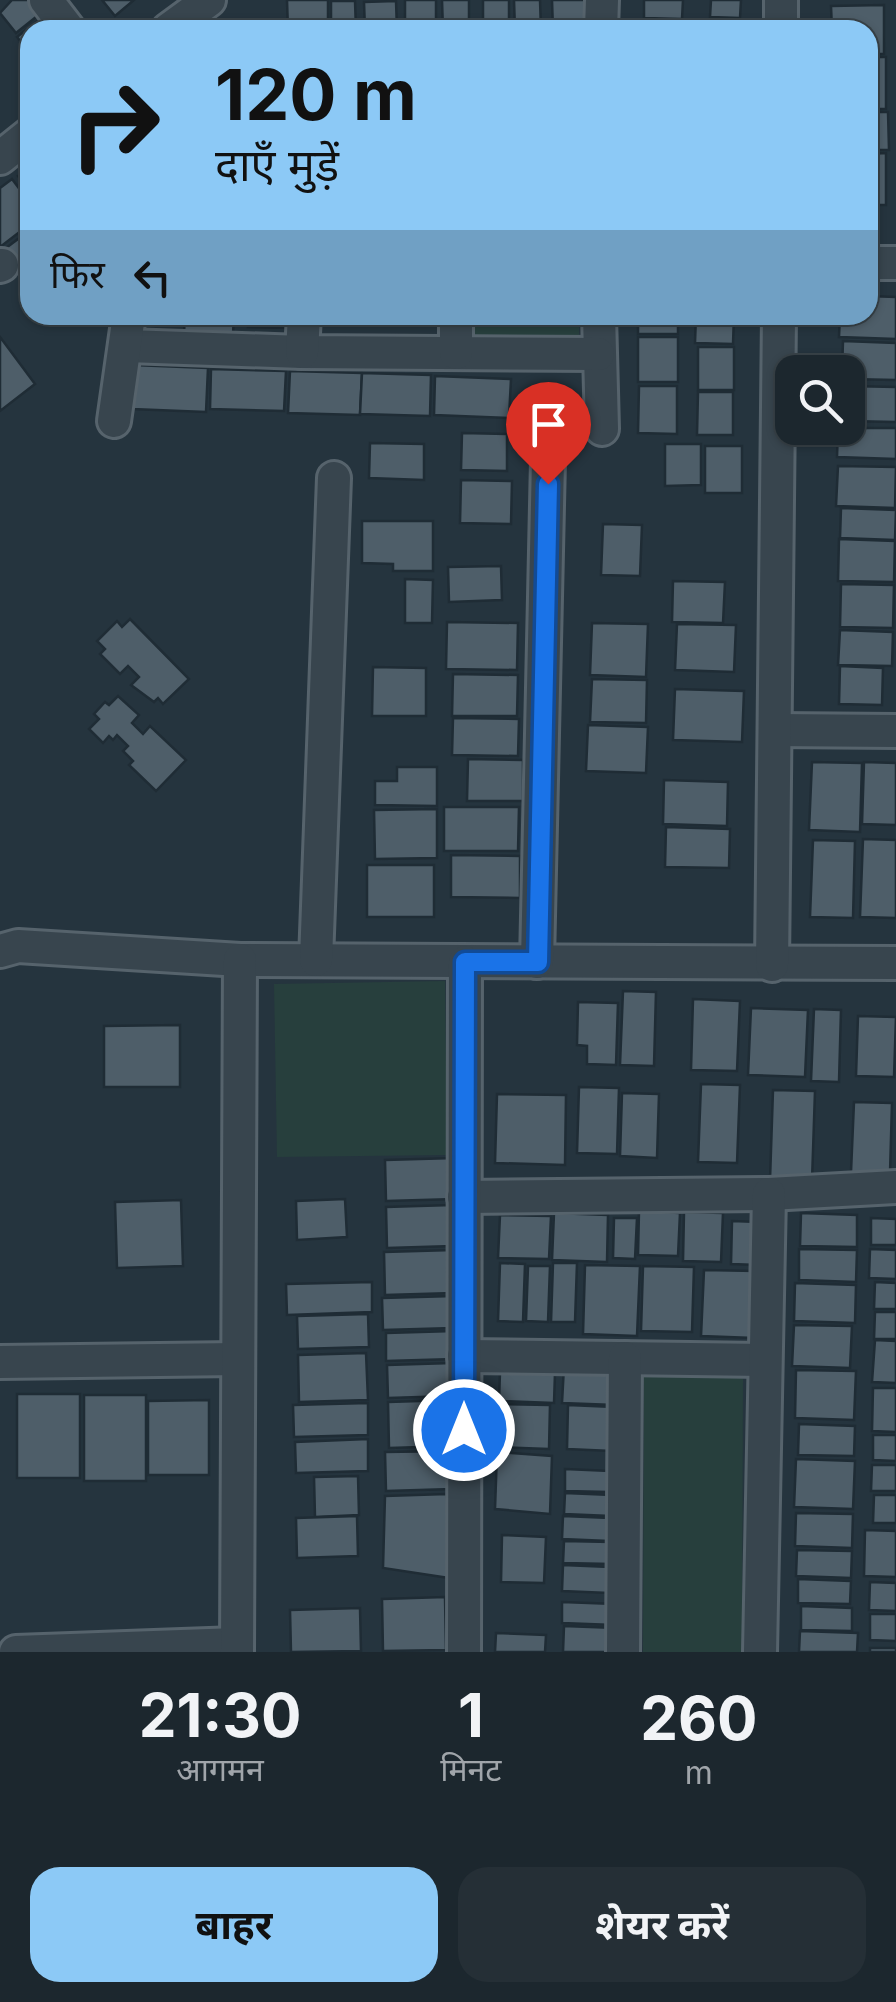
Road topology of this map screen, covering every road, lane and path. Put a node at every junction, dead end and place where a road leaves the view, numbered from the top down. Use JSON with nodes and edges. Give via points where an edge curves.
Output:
{"nodes":[{"id":1,"x":46,"y":0,"type":"edge"},
{"id":2,"x":209,"y":0,"type":"edge"},
{"id":3,"x":62,"y":20,"type":"edge"},
{"id":4,"x":182,"y":20,"type":"edge"},
{"id":5,"x":20,"y":142,"type":"edge"},
{"id":6,"x":0,"y":158,"type":"edge"},
{"id":7,"x":303,"y":325,"type":"edge"},
{"id":8,"x":456,"y":325,"type":"edge"},
{"id":9,"x":599,"y":325,"type":"edge"},
{"id":10,"x":780,"y":325,"type":"edge"},
{"id":11,"x":128,"y":331,"type":"edge"},
{"id":12,"x":302,"y":352,"type":"junction"},
{"id":13,"x":456,"y":353,"type":"junction"},
{"id":14,"x":598,"y":354,"type":"junction"},
{"id":15,"x":114,"y":420,"type":"dead end"},
{"id":16,"x":602,"y":429,"type":"dead end"},
{"id":17,"x":548,"y":460,"type":"dead end"},
{"id":18,"x":334,"y":478,"type":"dead end"},
{"id":19,"x":774,"y":730,"type":"junction"},
{"id":20,"x":896,"y":731,"type":"edge"},
{"id":21,"x":0,"y":950,"type":"edge"},
{"id":22,"x":240,"y":960,"type":"junction"},
{"id":23,"x":316,"y":960,"type":"junction"},
{"id":24,"x":465,"y":962,"type":"junction"},
{"id":25,"x":538,"y":962,"type":"junction"},
{"id":26,"x":896,"y":963,"type":"edge"},
{"id":27,"x":772,"y":964,"type":"junction"},
{"id":28,"x":896,"y":1187,"type":"edge"},
{"id":29,"x":769,"y":1194,"type":"junction"},
{"id":30,"x":464,"y":1197,"type":"junction"},
{"id":31,"x":464,"y":1356,"type":"junction"},
{"id":32,"x":625,"y":1358,"type":"junction"},
{"id":33,"x":238,"y":1359,"type":"junction"},
{"id":34,"x":765,"y":1360,"type":"junction"},
{"id":35,"x":0,"y":1362,"type":"edge"},
{"id":36,"x":237,"y":1648,"type":"edge"},
{"id":37,"x":118,"y":1650,"type":"edge"},
{"id":38,"x":16,"y":1652,"type":"edge"},
{"id":39,"x":464,"y":1652,"type":"edge"},
{"id":40,"x":623,"y":1652,"type":"edge"},
{"id":41,"x":760,"y":1652,"type":"edge"}],
"edges":[{"from":1,"to":3,"type":"street"},
{"from":2,"to":4,"type":"street"},
{"from":5,"to":6,"type":"street"},
{"from":7,"to":12,"type":"street"},
{"from":8,"to":13,"type":"street"},
{"from":9,"to":14,"type":"street"},
{"from":10,"to":19,"type":"street"},
{"from":11,"to":12,"type":"street"},
{"from":11,"to":15,"type":"street"},
{"from":12,"to":13,"type":"street"},
{"from":13,"to":14,"type":"street"},
{"from":14,"to":16,"type":"street"},
{"from":17,"to":25,"type":"street"},
{"from":18,"to":23,"type":"street"},
{"from":19,"to":20,"type":"street"},
{"from":19,"to":27,"type":"street"},
{"from":21,"to":22,"type":"street"},
{"from":22,"to":23,"type":"street"},
{"from":22,"to":33,"type":"street"},
{"from":23,"to":24,"type":"street"},
{"from":24,"to":25,"type":"street"},
{"from":24,"to":30,"type":"street"},
{"from":25,"to":27,"type":"street"},
{"from":26,"to":27,"type":"street"},
{"from":28,"to":29,"type":"street"},
{"from":29,"to":30,"type":"street"},
{"from":29,"to":34,"type":"street"},
{"from":30,"to":31,"type":"street"},
{"from":31,"to":32,"type":"street"},
{"from":31,"to":39,"type":"street"},
{"from":32,"to":34,"type":"street"},
{"from":32,"to":40,"type":"street"},
{"from":33,"to":35,"type":"street"},
{"from":33,"to":36,"type":"street"},
{"from":34,"to":41,"type":"street"},
{"from":36,"to":37,"type":"street"},
{"from":37,"to":38,"type":"street"}]}
